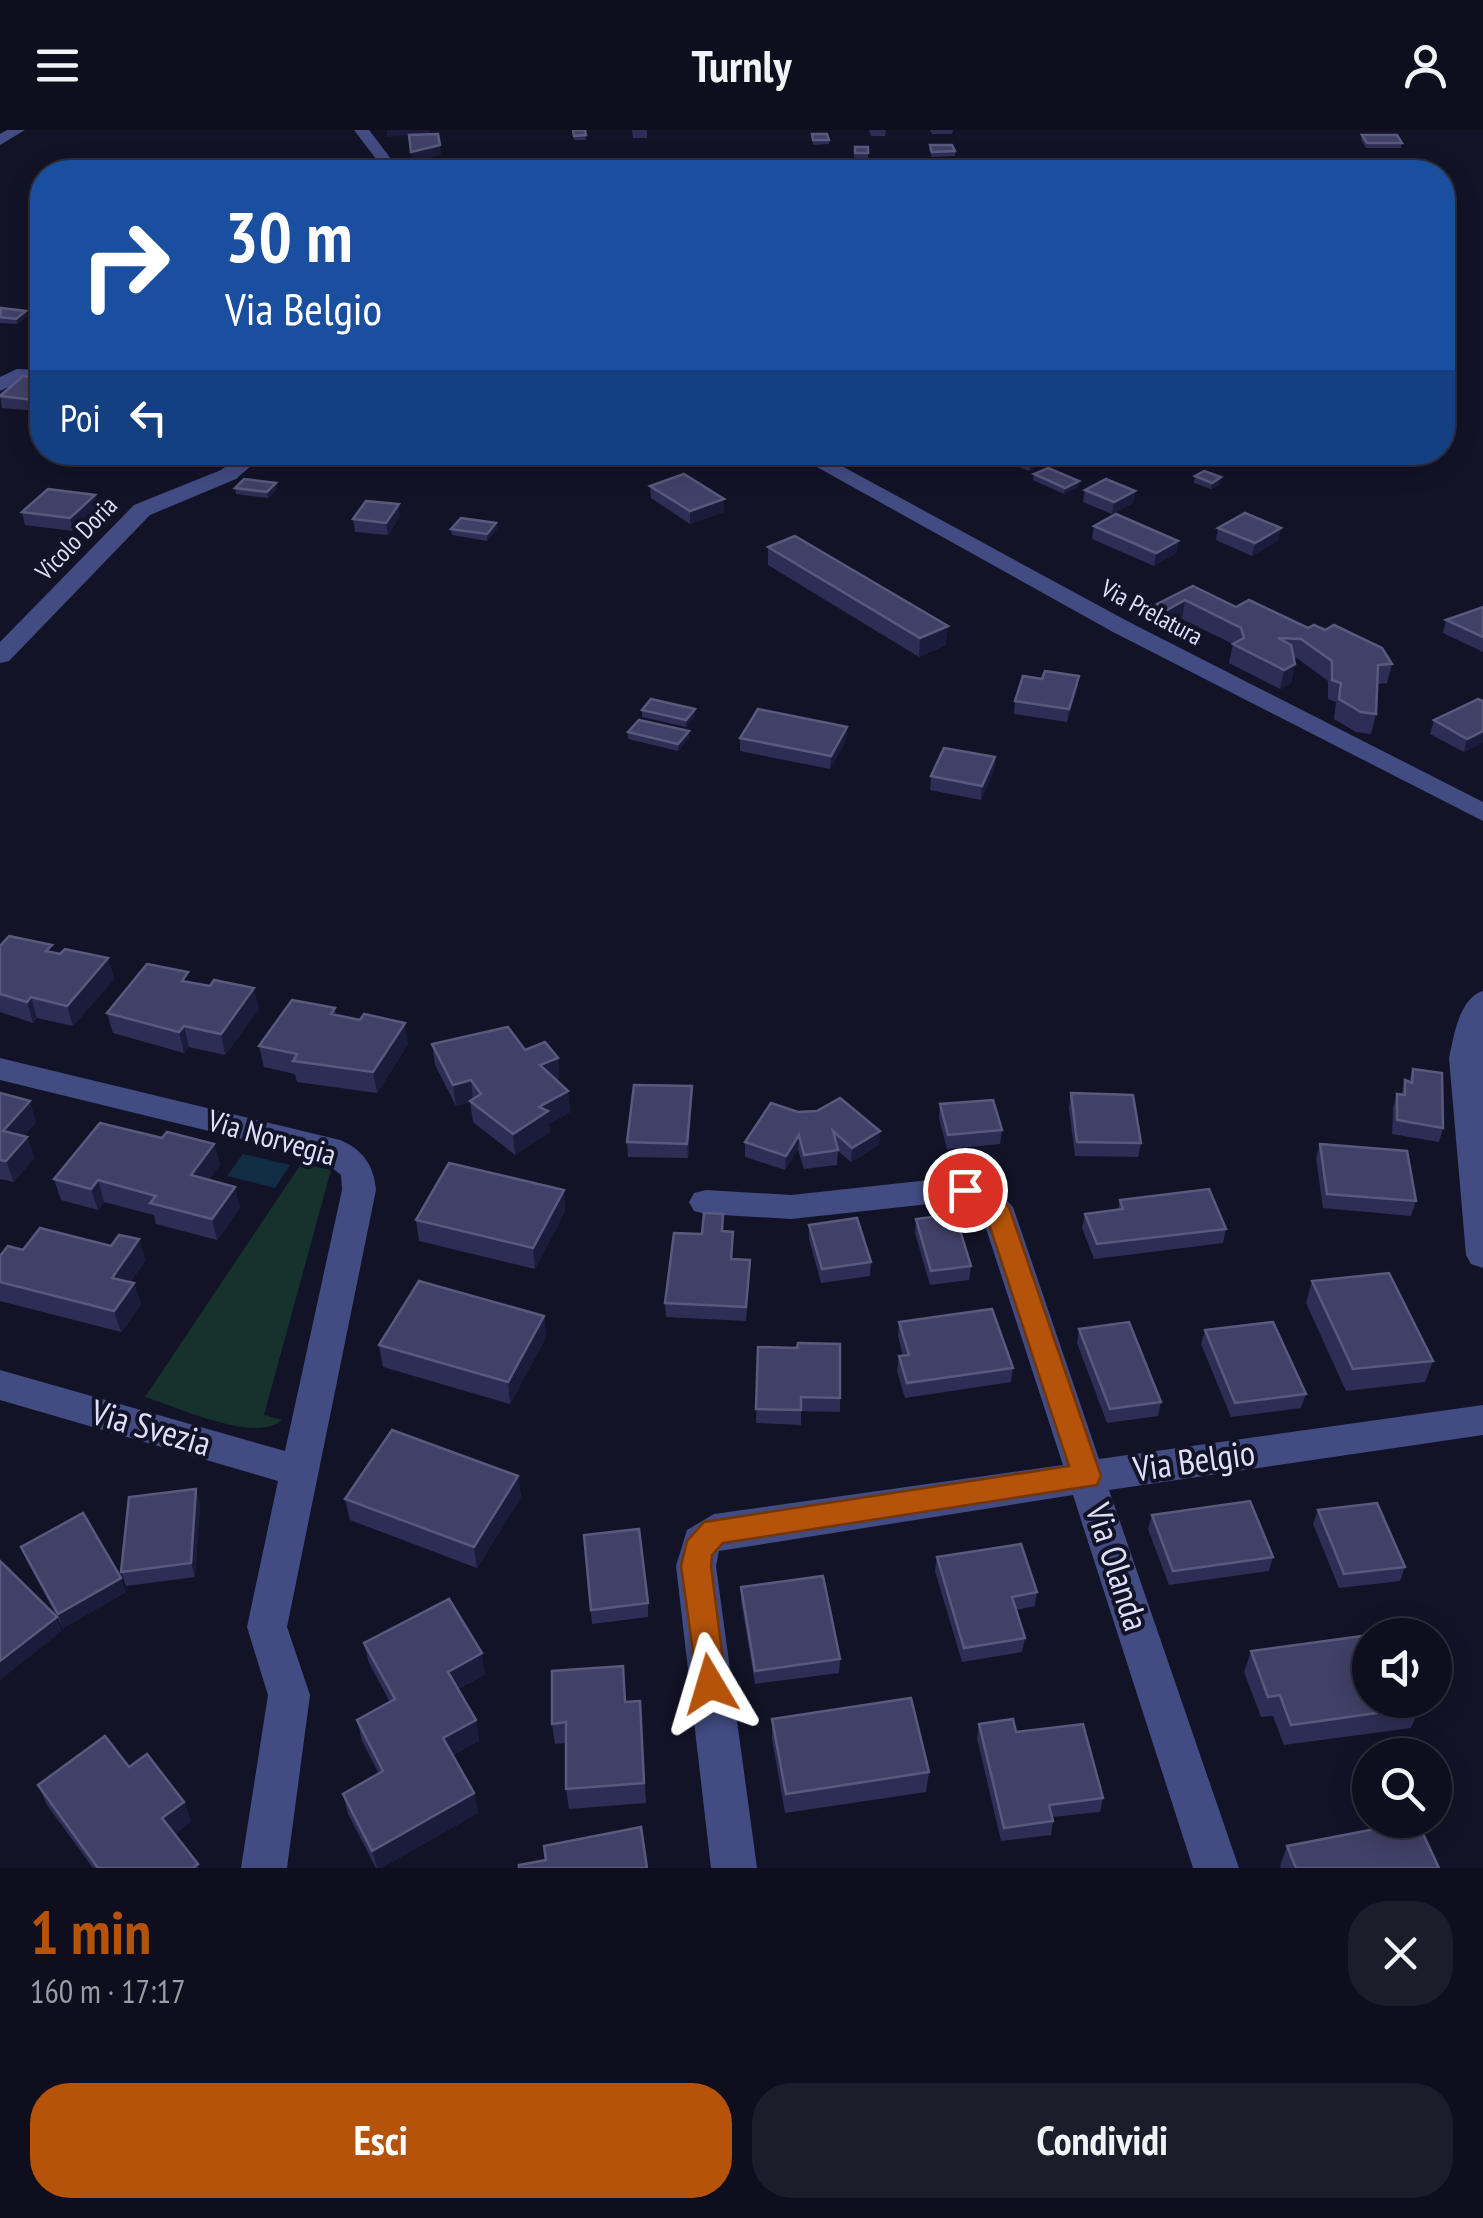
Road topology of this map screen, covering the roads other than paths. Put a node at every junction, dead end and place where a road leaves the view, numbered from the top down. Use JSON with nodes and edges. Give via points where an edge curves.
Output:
{"nodes":[{"id":1,"x":18,"y":130,"type":"edge"},
{"id":2,"x":361,"y":130,"type":"edge"},
{"id":3,"x":0,"y":140,"type":"edge"},
{"id":4,"x":385,"y":160,"type":"edge"},
{"id":5,"x":30,"y":376,"type":"edge"},
{"id":6,"x":0,"y":385,"type":"edge"},
{"id":7,"x":243,"y":465,"type":"edge"},
{"id":8,"x":824,"y":465,"type":"edge"},
{"id":9,"x":0,"y":656,"type":"edge"},
{"id":10,"x":1483,"y":813,"type":"edge"},
{"id":11,"x":1483,"y":1001,"type":"edge"},
{"id":12,"x":0,"y":1069,"type":"edge"},
{"id":13,"x":706,"y":1202,"type":"dead end"},
{"id":14,"x":1483,"y":1256,"type":"edge"},
{"id":15,"x":0,"y":1385,"type":"edge"},
{"id":16,"x":1483,"y":1420,"type":"edge"},
{"id":17,"x":302,"y":1472,"type":"junction"},
{"id":18,"x":1086,"y":1476,"type":"junction"},
{"id":19,"x":264,"y":1868,"type":"edge"},
{"id":20,"x":734,"y":1868,"type":"edge"},
{"id":21,"x":1216,"y":1868,"type":"edge"}],
"edges":[{"from":1,"to":3,"type":"street"},
{"from":2,"to":4,"type":"street"},
{"from":5,"to":6,"type":"street"},
{"from":7,"to":9,"type":"street","name":"Vicolo Doria","via":[[229,478],[142,510]]},
{"from":8,"to":10,"type":"street","name":"Via Prelatura"},
{"from":11,"to":14,"type":"street","via":[[1465,1058]]},
{"from":12,"to":17,"type":"street","name":"Via Norvegia","via":[[328,1148],[353,1163],[359,1190]]},
{"from":13,"to":18,"type":"street","name":"Via Olanda","via":[[791,1206],[957,1189],[987,1198],[996,1207]]},
{"from":15,"to":17,"type":"street","name":"Via Svezia"},
{"from":16,"to":18,"type":"street","name":"Via Belgio"},
{"from":17,"to":19,"type":"street","name":"Via Norvegia","via":[[267,1628],[288,1695]]},
{"from":18,"to":20,"type":"street","name":"Via Belgio","via":[[734,1526],[707,1536],[696,1573]]},
{"from":18,"to":21,"type":"street","name":"Via Olanda"}]}
